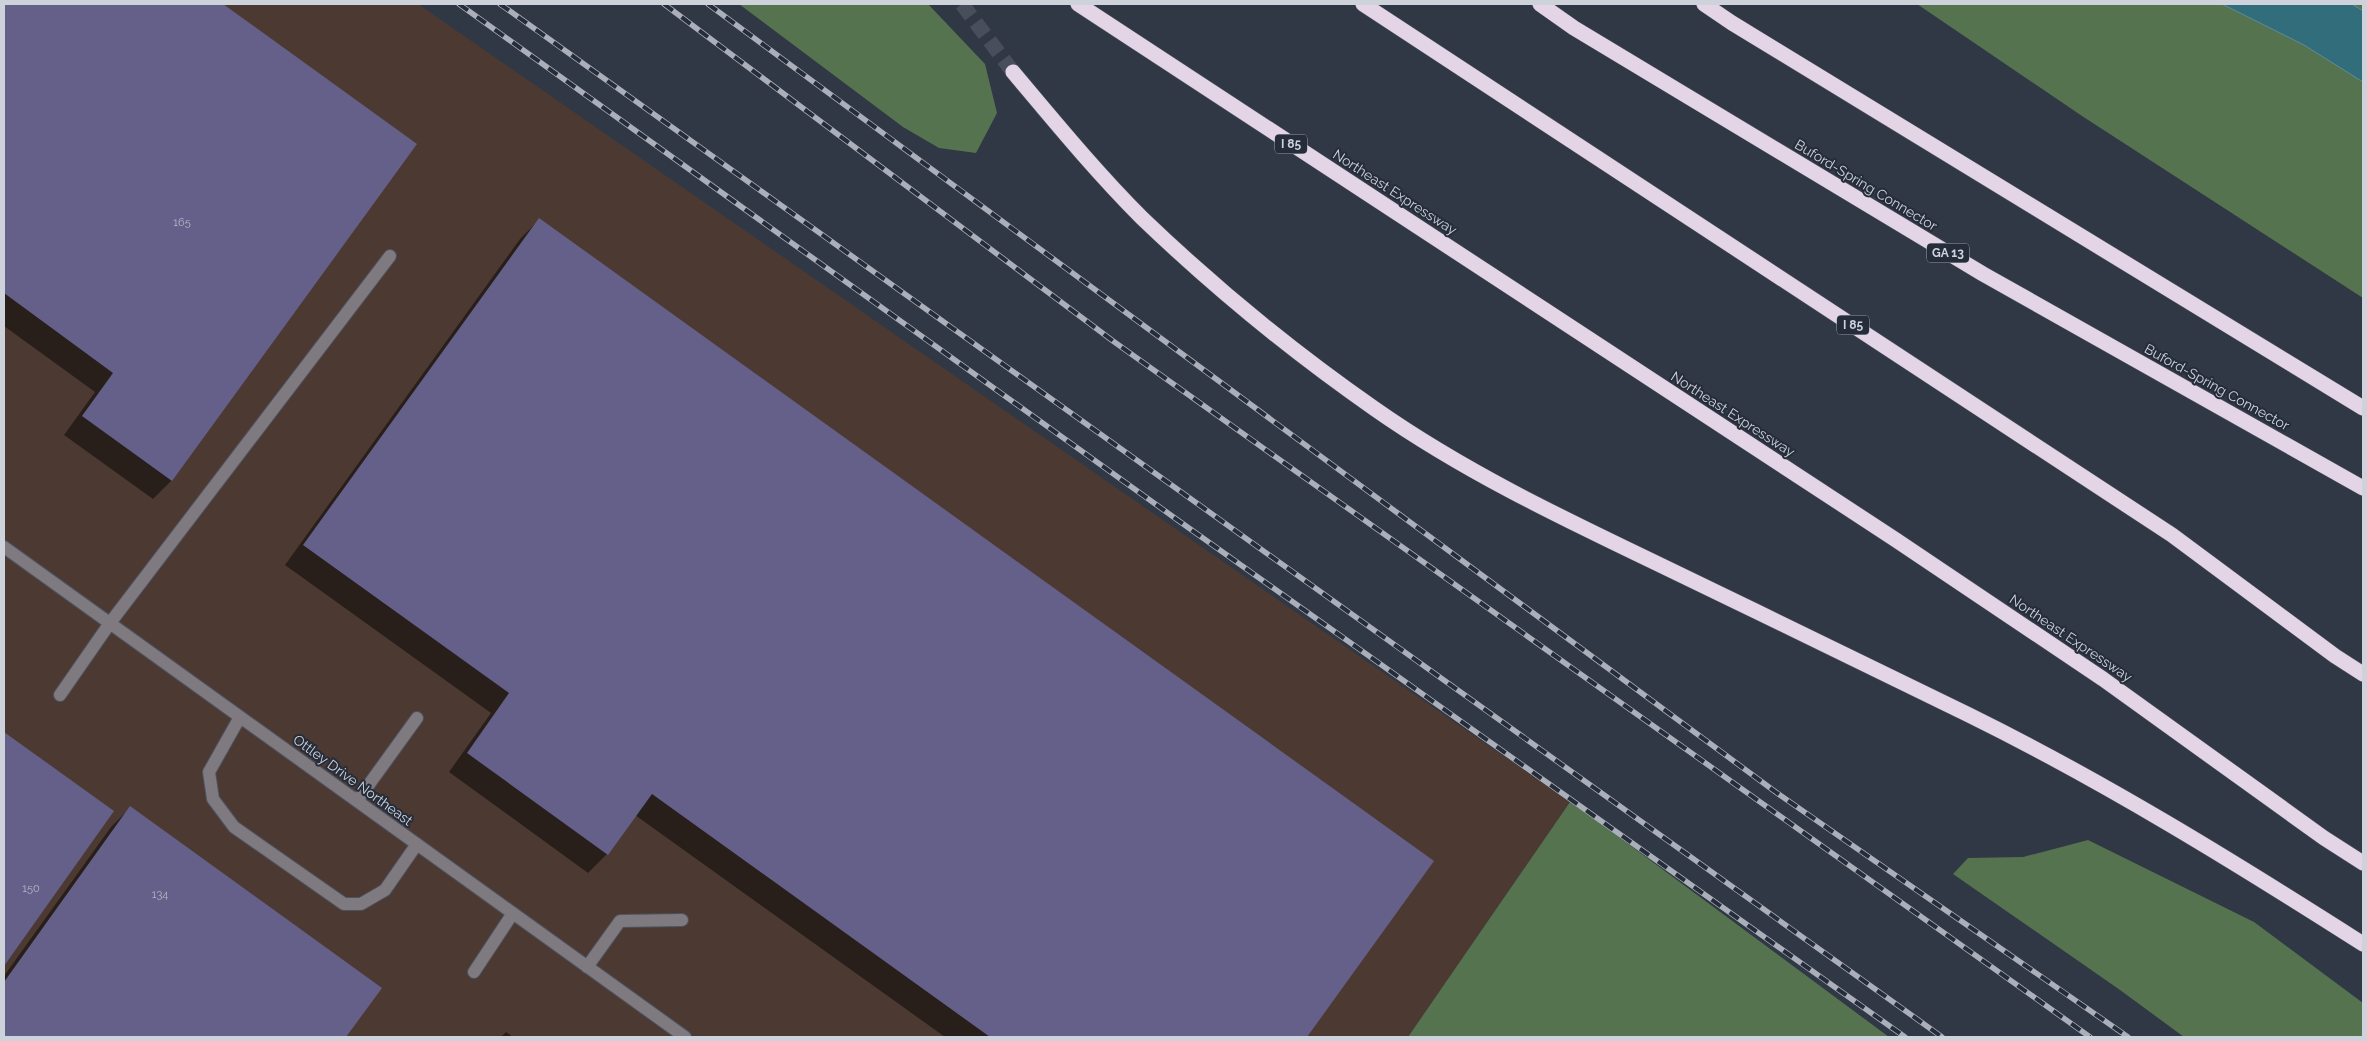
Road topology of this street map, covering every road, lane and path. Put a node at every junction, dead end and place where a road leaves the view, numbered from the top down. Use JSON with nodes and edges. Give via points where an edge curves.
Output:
{"nodes":[{"id":1,"x":1078,"y":4,"type":"edge"},
{"id":2,"x":1363,"y":4,"type":"edge"},
{"id":3,"x":1540,"y":4,"type":"edge"},
{"id":4,"x":1704,"y":4,"type":"edge"},
{"id":5,"x":1013,"y":72,"type":"tunnel mouth"},
{"id":6,"x":390,"y":256,"type":"dead end"},
{"id":7,"x":2363,"y":408,"type":"edge"},
{"id":8,"x":2363,"y":488,"type":"edge"},
{"id":9,"x":4,"y":547,"type":"edge"},
{"id":10,"x":110,"y":623,"type":"junction"},
{"id":11,"x":2363,"y":674,"type":"edge"},
{"id":12,"x":60,"y":695,"type":"dead end"},
{"id":13,"x":240,"y":717,"type":"junction"},
{"id":14,"x":417,"y":718,"type":"dead end"},
{"id":15,"x":357,"y":801,"type":"junction"},
{"id":16,"x":417,"y":844,"type":"junction"},
{"id":17,"x":2363,"y":863,"type":"edge"},
{"id":18,"x":514,"y":913,"type":"junction"},
{"id":19,"x":682,"y":920,"type":"dead end"},
{"id":20,"x":2363,"y":944,"type":"edge"},
{"id":21,"x":587,"y":967,"type":"junction"},
{"id":22,"x":474,"y":972,"type":"dead end"},
{"id":23,"x":685,"y":1037,"type":"edge"}],
"edges":[{"from":1,"to":17,"type":"highway","name":"Northeast Expressway","number":"I 85","via":[[1913,551],[2103,679]]},
{"from":2,"to":11,"type":"highway","number":"I 85","via":[[2172,535]]},
{"from":3,"to":8,"type":"highway","name":"Buford-Spring Connector","number":"GA 13","via":[[1574,28],[1983,274]]},
{"from":4,"to":7,"type":"highway"},
{"from":5,"to":20,"type":"highway","via":[[1084,157],[1142,217],[1224,293],[1288,346],[1378,411],[1448,456],[1546,510],[1974,717],[2137,806]]},
{"from":6,"to":10,"type":"street"},
{"from":9,"to":10,"type":"street","name":"Ottley Drive Northeast"},
{"from":10,"to":12,"type":"street"},
{"from":10,"to":13,"type":"street","name":"Ottley Drive Northeast"},
{"from":13,"to":15,"type":"street","name":"Ottley Drive Northeast"},
{"from":13,"to":16,"type":"street","via":[[209,772],[213,800],[234,826],[344,904],[361,904],[384,890]]},
{"from":14,"to":15,"type":"street"},
{"from":15,"to":16,"type":"street","name":"Ottley Drive Northeast"},
{"from":16,"to":18,"type":"street","name":"Ottley Drive Northeast"},
{"from":18,"to":21,"type":"street","name":"Ottley Drive Northeast"},
{"from":18,"to":22,"type":"street"},
{"from":19,"to":21,"type":"street","via":[[620,921]]},
{"from":21,"to":23,"type":"street","name":"Ottley Drive Northeast"}]}
